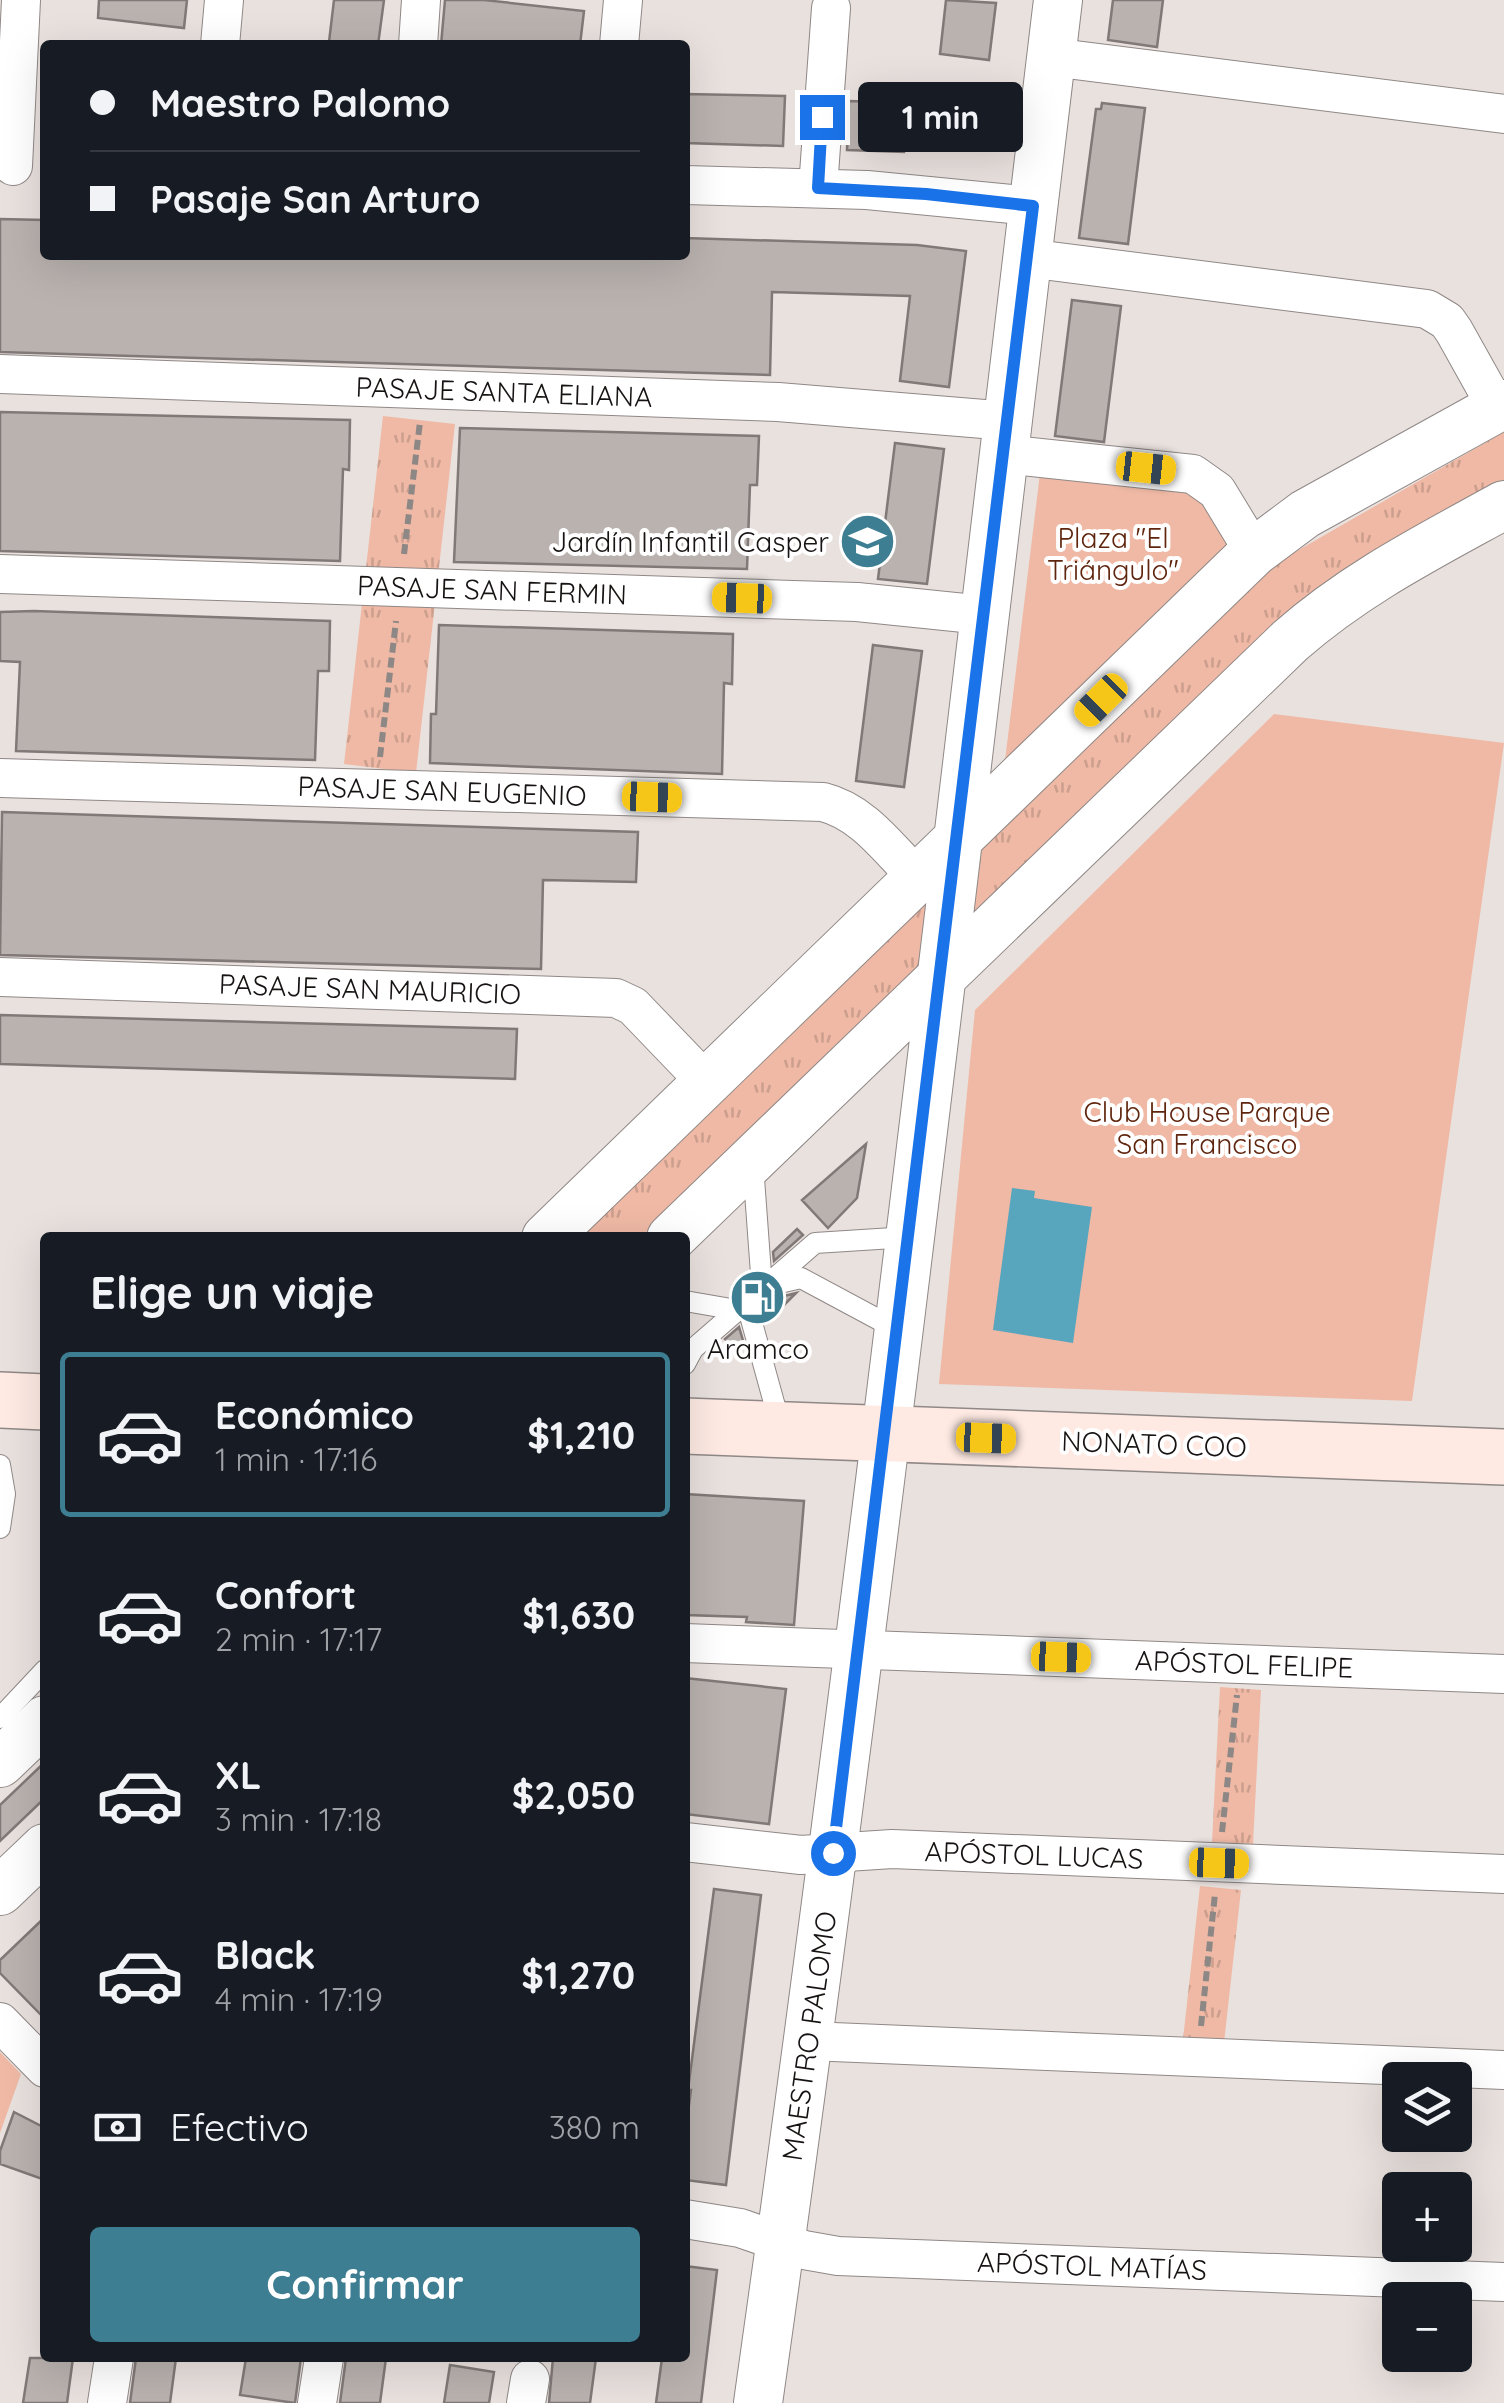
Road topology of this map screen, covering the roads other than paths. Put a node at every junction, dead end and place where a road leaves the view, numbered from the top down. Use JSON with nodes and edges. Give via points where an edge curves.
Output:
{"nodes":[{"id":1,"x":22,"y":0,"type":"edge"},
{"id":2,"x":224,"y":0,"type":"edge"},
{"id":3,"x":421,"y":0,"type":"edge"},
{"id":4,"x":623,"y":0,"type":"edge"},
{"id":5,"x":1058,"y":0,"type":"edge"},
{"id":6,"x":831,"y":8,"type":"dead end"},
{"id":7,"x":220,"y":40,"type":"edge"},
{"id":8,"x":418,"y":40,"type":"edge"},
{"id":9,"x":619,"y":40,"type":"edge"},
{"id":10,"x":1051,"y":57,"type":"junction"},
{"id":11,"x":1504,"y":114,"type":"edge"},
{"id":12,"x":20,"y":166,"type":"edge"},
{"id":13,"x":690,"y":185,"type":"edge"},
{"id":14,"x":818,"y":188,"type":"junction"},
{"id":15,"x":1033,"y":206,"type":"junction"},
{"id":16,"x":1027,"y":258,"type":"junction"},
{"id":17,"x":0,"y":374,"type":"edge"},
{"id":18,"x":1500,"y":406,"type":"edge"},
{"id":19,"x":1006,"y":437,"type":"junction"},
{"id":20,"x":1501,"y":513,"type":"edge"},
{"id":21,"x":1254,"y":552,"type":"junction"},
{"id":22,"x":0,"y":574,"type":"edge"},
{"id":23,"x":984,"y":615,"type":"junction"},
{"id":24,"x":0,"y":778,"type":"edge"},
{"id":25,"x":957,"y":836,"type":"junction"},
{"id":26,"x":916,"y":876,"type":"junction"},
{"id":27,"x":0,"y":976,"type":"edge"},
{"id":28,"x":940,"y":978,"type":"junction"},
{"id":29,"x":706,"y":1082,"type":"junction"},
{"id":30,"x":752,"y":1160,"type":"junction"},
{"id":31,"x":552,"y":1232,"type":"edge"},
{"id":32,"x":677,"y":1232,"type":"edge"},
{"id":33,"x":909,"y":1238,"type":"junction"},
{"id":34,"x":748,"y":1299,"type":"junction"},
{"id":35,"x":690,"y":1301,"type":"edge"},
{"id":36,"x":898,"y":1330,"type":"junction"},
{"id":37,"x":690,"y":1355,"type":"edge"},
{"id":38,"x":0,"y":1400,"type":"edge"},
{"id":39,"x":40,"y":1402,"type":"edge"},
{"id":40,"x":690,"y":1426,"type":"edge"},
{"id":41,"x":782,"y":1430,"type":"junction"},
{"id":42,"x":885,"y":1434,"type":"junction"},
{"id":43,"x":1504,"y":1457,"type":"edge"},
{"id":44,"x":0,"y":1465,"type":"edge"},
{"id":45,"x":0,"y":1528,"type":"edge"},
{"id":46,"x":690,"y":1643,"type":"edge"},
{"id":47,"x":858,"y":1650,"type":"junction"},
{"id":48,"x":1504,"y":1674,"type":"edge"},
{"id":49,"x":40,"y":1675,"type":"edge"},
{"id":50,"x":0,"y":1718,"type":"edge"},
{"id":51,"x":40,"y":1725,"type":"edge"},
{"id":52,"x":0,"y":1763,"type":"edge"},
{"id":53,"x":690,"y":1843,"type":"edge"},
{"id":54,"x":40,"y":1853,"type":"edge"},
{"id":55,"x":833,"y":1853,"type":"junction"},
{"id":56,"x":1504,"y":1874,"type":"edge"},
{"id":57,"x":0,"y":1890,"type":"edge"},
{"id":58,"x":0,"y":2022,"type":"edge"},
{"id":59,"x":809,"y":2042,"type":"junction"},
{"id":60,"x":40,"y":2063,"type":"edge"},
{"id":61,"x":1504,"y":2070,"type":"edge"},
{"id":62,"x":690,"y":2221,"type":"edge"},
{"id":63,"x":781,"y":2240,"type":"junction"},
{"id":64,"x":1504,"y":2282,"type":"edge"},
{"id":65,"x":113,"y":2362,"type":"edge"},
{"id":66,"x":323,"y":2362,"type":"edge"},
{"id":67,"x":107,"y":2403,"type":"edge"},
{"id":68,"x":317,"y":2403,"type":"edge"},
{"id":69,"x":758,"y":2403,"type":"edge"}],
"edges":[{"from":1,"to":12,"type":"street"},
{"from":2,"to":7,"type":"street"},
{"from":3,"to":8,"type":"street"},
{"from":4,"to":9,"type":"street"},
{"from":5,"to":10,"type":"street","name":"MAESTRO PALOMO"},
{"from":6,"to":14,"type":"street"},
{"from":10,"to":11,"type":"street"},
{"from":10,"to":15,"type":"street","name":"MAESTRO PALOMO"},
{"from":13,"to":14,"type":"street"},
{"from":14,"to":15,"type":"street"},
{"from":15,"to":16,"type":"street","name":"MAESTRO PALOMO"},
{"from":16,"to":18,"type":"street","via":[[1427,309],[1447,321]]},
{"from":16,"to":19,"type":"street","name":"MAESTRO PALOMO"},
{"from":17,"to":19,"type":"street","name":"PASAJE SANTA ELIANA","via":[[778,402]]},
{"from":18,"to":21,"type":"street","via":[[1304,514]]},
{"from":19,"to":21,"type":"street","name":"PASAJE SANTA ELIANA","via":[[1193,474],[1217,491]]},
{"from":19,"to":23,"type":"street","name":"MAESTRO PALOMO"},
{"from":20,"to":28,"type":"street","via":[[1371,578],[1332,605]]},
{"from":21,"to":25,"type":"street"},
{"from":22,"to":23,"type":"street","name":"PASAJE SAN FERMIN","via":[[857,602]]},
{"from":23,"to":25,"type":"street","name":"MAESTRO PALOMO"},
{"from":24,"to":26,"type":"street","name":"PASAJE SAN EUGENIO","via":[[823,802],[862,821]]},
{"from":25,"to":26,"type":"street"},
{"from":25,"to":28,"type":"street","name":"MAESTRO PALOMO"},
{"from":26,"to":29,"type":"street"},
{"from":27,"to":29,"type":"street","name":"PASAJE SAN MAURICIO","via":[[616,998],[640,1013]]},
{"from":28,"to":30,"type":"street"},
{"from":28,"to":33,"type":"street","name":"MAESTRO PALOMO"},
{"from":29,"to":31,"type":"street"},
{"from":30,"to":32,"type":"street"},
{"from":30,"to":34,"type":"lane","via":[[760,1254]]},
{"from":33,"to":34,"type":"lane","via":[[815,1242]]},
{"from":33,"to":36,"type":"street","name":"MAESTRO PALOMO"},
{"from":34,"to":35,"type":"lane"},
{"from":34,"to":36,"type":"lane","via":[[801,1278]]},
{"from":34,"to":37,"type":"lane"},
{"from":34,"to":41,"type":"lane"},
{"from":36,"to":42,"type":"street","name":"MAESTRO PALOMO"},
{"from":38,"to":39,"type":"main road"},
{"from":40,"to":41,"type":"main road","name":"NONATO COO"},
{"from":41,"to":42,"type":"main road","name":"NONATO COO"},
{"from":42,"to":43,"type":"main road","name":"NONATO COO"},
{"from":42,"to":47,"type":"street","name":"MAESTRO PALOMO"},
{"from":44,"to":45,"type":"lane"},
{"from":46,"to":47,"type":"street","name":"APÓSTOL FELIPE"},
{"from":47,"to":48,"type":"street","name":"APÓSTOL FELIPE"},
{"from":47,"to":55,"type":"street","name":"MAESTRO PALOMO"},
{"from":49,"to":50,"type":"lane"},
{"from":51,"to":52,"type":"street"},
{"from":53,"to":55,"type":"street","name":"APÓSTOL LUCAS"},
{"from":54,"to":57,"type":"street"},
{"from":55,"to":56,"type":"street","name":"APÓSTOL LUCAS"},
{"from":55,"to":59,"type":"street","name":"MAESTRO PALOMO"},
{"from":58,"to":60,"type":"street"},
{"from":59,"to":61,"type":"street"},
{"from":59,"to":63,"type":"street","name":"MAESTRO PALOMO"},
{"from":62,"to":63,"type":"street","name":"APÓSTOL MATÍAS"},
{"from":63,"to":64,"type":"street","name":"APÓSTOL MATÍAS","via":[[838,2256]]},
{"from":63,"to":69,"type":"street","name":"MAESTRO PALOMO"},
{"from":65,"to":67,"type":"street"},
{"from":66,"to":68,"type":"street"}]}
